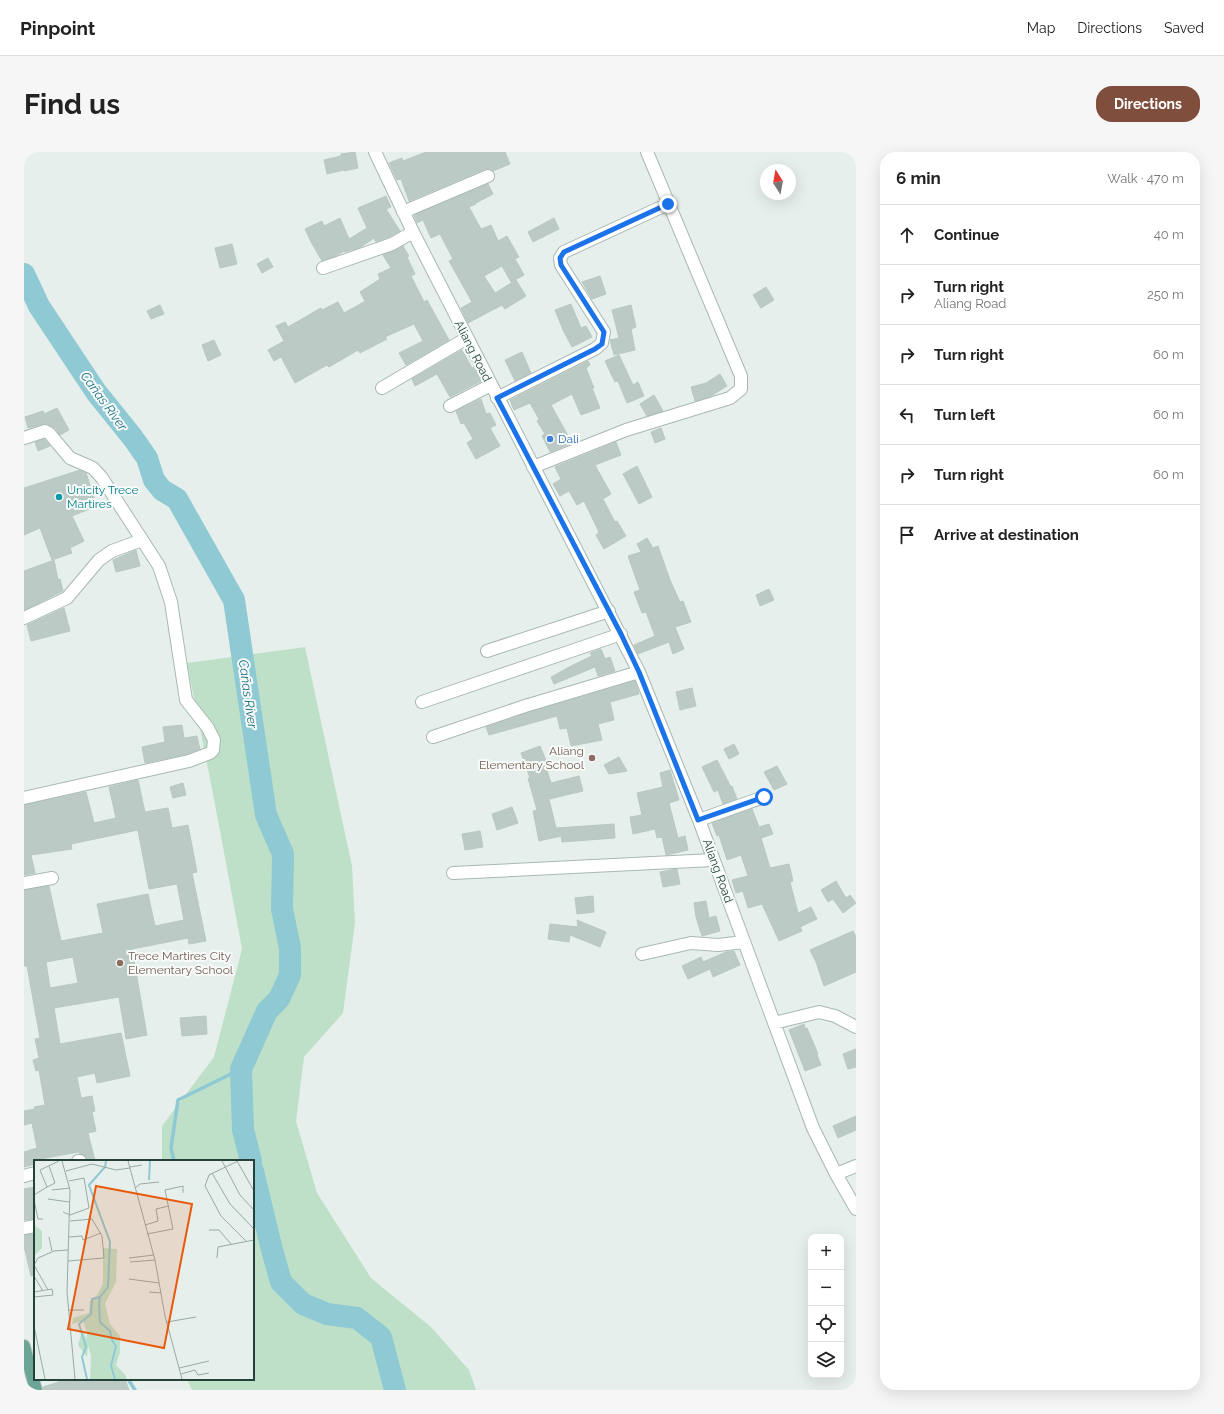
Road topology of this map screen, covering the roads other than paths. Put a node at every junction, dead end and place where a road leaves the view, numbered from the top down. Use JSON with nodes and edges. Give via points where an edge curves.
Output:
{"nodes":[{"id":1,"x":375,"y":152,"type":"edge"},
{"id":2,"x":647,"y":152,"type":"edge"},
{"id":3,"x":488,"y":176,"type":"dead end"},
{"id":4,"x":668,"y":204,"type":"junction"},
{"id":5,"x":402,"y":212,"type":"junction"},
{"id":6,"x":413,"y":232,"type":"junction"},
{"id":7,"x":323,"y":268,"type":"dead end"},
{"id":8,"x":467,"y":338,"type":"junction"},
{"id":9,"x":491,"y":385,"type":"junction"},
{"id":10,"x":382,"y":388,"type":"dead end"},
{"id":11,"x":497,"y":398,"type":"junction"},
{"id":12,"x":450,"y":406,"type":"dead end"},
{"id":13,"x":25,"y":434,"type":"edge"},
{"id":14,"x":533,"y":467,"type":"junction"},
{"id":15,"x":142,"y":540,"type":"junction"},
{"id":16,"x":609,"y":612,"type":"junction"},
{"id":17,"x":24,"y":618,"type":"edge"},
{"id":18,"x":621,"y":634,"type":"junction"},
{"id":19,"x":487,"y":650,"type":"dead end"},
{"id":20,"x":639,"y":672,"type":"junction"},
{"id":21,"x":422,"y":702,"type":"dead end"},
{"id":22,"x":433,"y":737,"type":"dead end"},
{"id":23,"x":764,"y":797,"type":"dead end"},
{"id":24,"x":24,"y":798,"type":"edge"},
{"id":25,"x":698,"y":820,"type":"junction"},
{"id":26,"x":713,"y":860,"type":"junction"},
{"id":27,"x":453,"y":873,"type":"dead end"},
{"id":28,"x":52,"y":878,"type":"dead end"},
{"id":29,"x":24,"y":883,"type":"edge"},
{"id":30,"x":744,"y":942,"type":"junction"},
{"id":31,"x":642,"y":954,"type":"dead end"},
{"id":32,"x":774,"y":1024,"type":"junction"},
{"id":33,"x":856,"y":1027,"type":"edge"},
{"id":34,"x":856,"y":1166,"type":"edge"},
{"id":35,"x":34,"y":1173,"type":"edge"},
{"id":36,"x":836,"y":1174,"type":"junction"},
{"id":37,"x":24,"y":1176,"type":"edge"},
{"id":38,"x":856,"y":1209,"type":"edge"},
{"id":39,"x":34,"y":1226,"type":"edge"},
{"id":40,"x":24,"y":1228,"type":"edge"},
{"id":41,"x":24,"y":1346,"type":"edge"},
{"id":42,"x":36,"y":1390,"type":"edge"}],
"edges":[{"from":1,"to":5,"type":"street","name":"Aliang Road"},
{"from":2,"to":4,"type":"street"},
{"from":3,"to":5,"type":"street"},
{"from":4,"to":11,"type":"street","via":[[564,252],[560,258],[561,265],[604,332],[602,344]]},
{"from":4,"to":14,"type":"street","via":[[741,376],[741,389],[730,398],[626,430]]},
{"from":5,"to":6,"type":"street","name":"Aliang Road"},
{"from":6,"to":7,"type":"street","via":[[392,244]]},
{"from":6,"to":8,"type":"street","name":"Aliang Road"},
{"from":8,"to":9,"type":"street","name":"Aliang Road"},
{"from":8,"to":10,"type":"street"},
{"from":9,"to":11,"type":"street","name":"Aliang Road"},
{"from":9,"to":12,"type":"street"},
{"from":11,"to":14,"type":"street","name":"Aliang Road"},
{"from":13,"to":15,"type":"street","via":[[45,431],[70,458],[93,468]]},
{"from":14,"to":16,"type":"street","name":"Aliang Road"},
{"from":15,"to":17,"type":"street","via":[[112,551],[99,560],[67,598]]},
{"from":15,"to":24,"type":"street","via":[[159,566],[171,602],[186,700],[208,728],[214,740],[213,750],[207,755],[189,761]]},
{"from":16,"to":18,"type":"street","name":"Aliang Road"},
{"from":16,"to":19,"type":"street"},
{"from":18,"to":20,"type":"street","name":"Aliang Road"},
{"from":18,"to":21,"type":"street"},
{"from":20,"to":22,"type":"street"},
{"from":20,"to":25,"type":"street","name":"Aliang Road"},
{"from":23,"to":25,"type":"street"},
{"from":25,"to":26,"type":"street","name":"Aliang Road"},
{"from":26,"to":27,"type":"street"},
{"from":26,"to":30,"type":"street","name":"Aliang Road"},
{"from":28,"to":29,"type":"street"},
{"from":30,"to":31,"type":"street","via":[[718,946],[691,943]]},
{"from":30,"to":32,"type":"street","name":"Aliang Road"},
{"from":32,"to":33,"type":"street","via":[[819,1012],[835,1016]]},
{"from":32,"to":36,"type":"street","name":"Aliang Road","via":[[813,1128]]},
{"from":34,"to":36,"type":"street"},
{"from":35,"to":37,"type":"street"},
{"from":36,"to":38,"type":"street","name":"Aliang Road"},
{"from":39,"to":40,"type":"street"},
{"from":41,"to":42,"type":"main road"}]}
